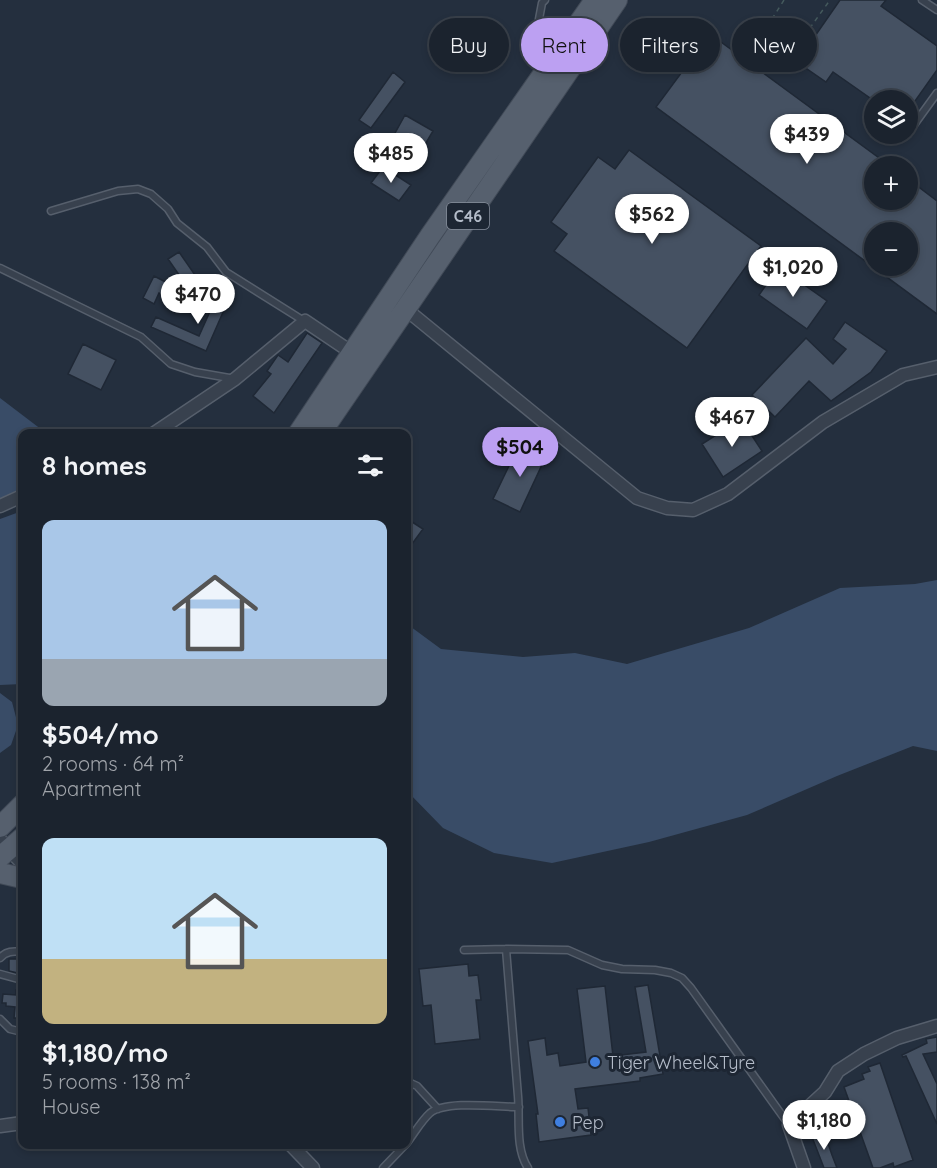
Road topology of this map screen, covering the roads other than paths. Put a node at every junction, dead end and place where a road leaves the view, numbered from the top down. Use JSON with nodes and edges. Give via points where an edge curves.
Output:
{"nodes":[{"id":1,"x":544,"y":0,"type":"edge"},
{"id":2,"x":595,"y":0,"type":"edge"},
{"id":3,"x":617,"y":0,"type":"edge"},
{"id":4,"x":922,"y":0,"type":"edge"},
{"id":5,"x":937,"y":10,"type":"edge"},
{"id":6,"x":539,"y":18,"type":"edge"},
{"id":7,"x":585,"y":18,"type":"edge"},
{"id":8,"x":600,"y":18,"type":"edge"},
{"id":9,"x":552,"y":72,"type":"edge"},
{"id":10,"x":937,"y":93,"type":"edge"},
{"id":11,"x":918,"y":119,"type":"edge"},
{"id":12,"x":51,"y":211,"type":"dead end"},
{"id":13,"x":0,"y":268,"type":"edge"},
{"id":14,"x":397,"y":302,"type":"junction"},
{"id":15,"x":305,"y":321,"type":"junction"},
{"id":16,"x":351,"y":352,"type":"junction"},
{"id":17,"x":937,"y":367,"type":"edge"},
{"id":18,"x":235,"y":379,"type":"junction"},
{"id":19,"x":160,"y":429,"type":"edge"},
{"id":20,"x":301,"y":429,"type":"edge"},
{"id":21,"x":323,"y":429,"type":"edge"},
{"id":22,"x":18,"y":498,"type":"edge"},
{"id":23,"x":0,"y":506,"type":"edge"},
{"id":24,"x":18,"y":809,"type":"edge"},
{"id":25,"x":0,"y":827,"type":"edge"},
{"id":26,"x":0,"y":873,"type":"edge"},
{"id":27,"x":18,"y":877,"type":"edge"},
{"id":28,"x":506,"y":949,"type":"junction"},
{"id":29,"x":464,"y":950,"type":"dead end"},
{"id":30,"x":18,"y":952,"type":"edge"},
{"id":31,"x":0,"y":958,"type":"edge"},
{"id":32,"x":1,"y":977,"type":"edge"},
{"id":33,"x":18,"y":979,"type":"edge"},
{"id":34,"x":0,"y":1019,"type":"edge"},
{"id":35,"x":937,"y":1026,"type":"edge"},
{"id":36,"x":18,"y":1031,"type":"edge"},
{"id":37,"x":411,"y":1083,"type":"edge"},
{"id":38,"x":519,"y":1107,"type":"junction"},
{"id":39,"x":438,"y":1109,"type":"junction"},
{"id":40,"x":18,"y":1124,"type":"edge"},
{"id":41,"x":789,"y":1125,"type":"junction"},
{"id":42,"x":0,"y":1126,"type":"edge"},
{"id":43,"x":411,"y":1137,"type":"edge"},
{"id":44,"x":295,"y":1149,"type":"edge"},
{"id":45,"x":401,"y":1149,"type":"edge"},
{"id":46,"x":313,"y":1168,"type":"edge"},
{"id":47,"x":383,"y":1168,"type":"edge"},
{"id":48,"x":528,"y":1168,"type":"edge"},
{"id":49,"x":804,"y":1168,"type":"edge"}],
"edges":[{"from":1,"to":6,"type":"lane"},
{"from":2,"to":7,"type":"main road","number":"C46"},
{"from":3,"to":8,"type":"main road","number":"C46"},
{"from":4,"to":5,"type":"lane"},
{"from":9,"to":14,"type":"main road","number":"C46"},
{"from":10,"to":11,"type":"lane"},
{"from":12,"to":15,"type":"lane","via":[[118,191],[138,189],[151,194],[177,223],[207,247],[226,272]]},
{"from":13,"to":18,"type":"lane","via":[[141,337],[171,364]]},
{"from":14,"to":16,"type":"main road","number":"C46"},
{"from":14,"to":17,"type":"street","via":[[637,498],[666,508],[693,510],[728,494],[823,422],[903,375]]},
{"from":14,"to":21,"type":"main road","number":"C46"},
{"from":15,"to":16,"type":"street"},
{"from":15,"to":18,"type":"street"},
{"from":16,"to":20,"type":"main road","number":"C46"},
{"from":18,"to":19,"type":"street"},
{"from":22,"to":23,"type":"street"},
{"from":24,"to":25,"type":"main road"},
{"from":26,"to":27,"type":"main road"},
{"from":28,"to":29,"type":"lane"},
{"from":28,"to":38,"type":"lane"},
{"from":28,"to":41,"type":"lane","via":[[567,950],[602,965],[655,970],[682,978]]},
{"from":30,"to":31,"type":"lane"},
{"from":32,"to":33,"type":"lane"},
{"from":34,"to":36,"type":"lane"},
{"from":35,"to":41,"type":"street","via":[[897,1038],[838,1071],[825,1092]]},
{"from":37,"to":39,"type":"lane"},
{"from":38,"to":39,"type":"lane"},
{"from":38,"to":48,"type":"lane","via":[[519,1137]]},
{"from":39,"to":43,"type":"lane","via":[[429,1114]]},
{"from":40,"to":42,"type":"street"},
{"from":41,"to":49,"type":"street"},
{"from":44,"to":46,"type":"street"},
{"from":45,"to":47,"type":"lane"}]}
